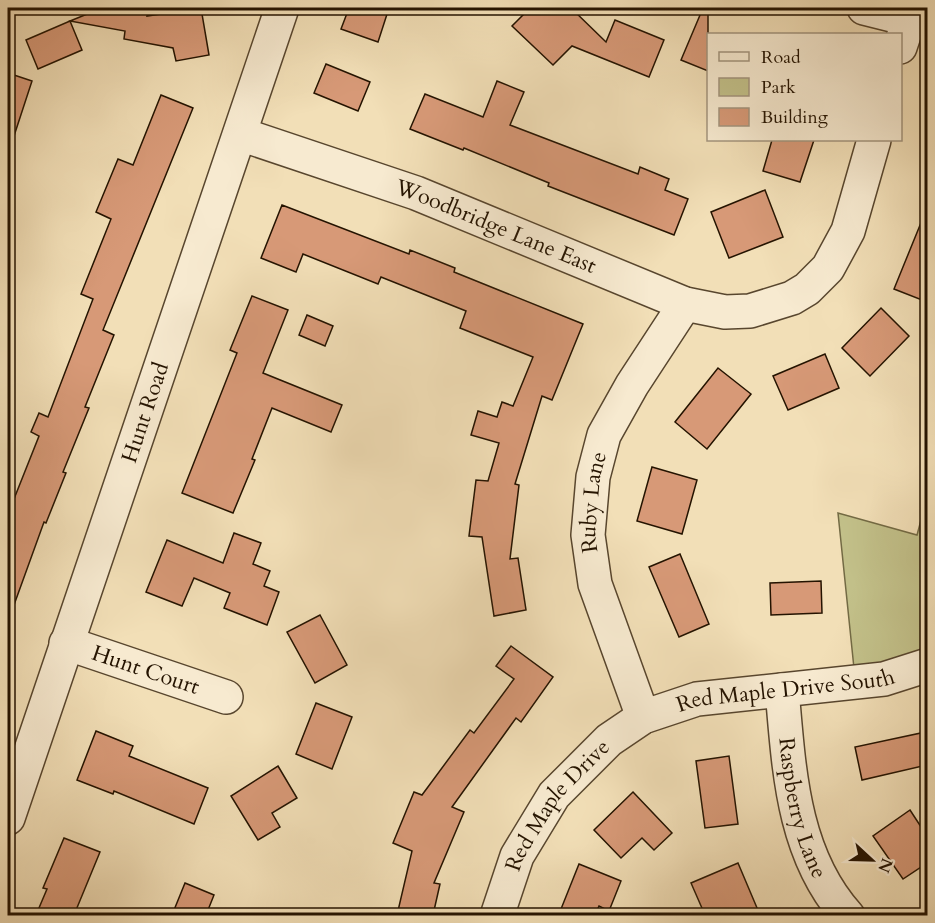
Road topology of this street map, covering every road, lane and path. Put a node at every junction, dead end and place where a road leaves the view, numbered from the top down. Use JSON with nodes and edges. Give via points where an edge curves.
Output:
{"nodes":[{"id":1,"x":282,"y":8,"type":"edge"},
{"id":2,"x":864,"y":8,"type":"edge"},
{"id":3,"x":907,"y":25,"type":"edge"},
{"id":4,"x":240,"y":134,"type":"junction"},
{"id":5,"x":874,"y":141,"type":"edge"},
{"id":6,"x":685,"y":304,"type":"junction"},
{"id":7,"x":66,"y":643,"type":"junction"},
{"id":8,"x":927,"y":665,"type":"edge"},
{"id":9,"x":782,"y":690,"type":"junction"},
{"id":10,"x":226,"y":697,"type":"dead end"},
{"id":11,"x":643,"y":717,"type":"junction"},
{"id":12,"x":8,"y":818,"type":"edge"},
{"id":13,"x":497,"y":915,"type":"edge"},
{"id":14,"x":848,"y":915,"type":"edge"}],
"edges":[{"from":1,"to":4,"type":"street","name":"Hunt Road"},
{"from":2,"to":3,"type":"street"},
{"from":4,"to":6,"type":"street","name":"Woodbridge Lane East","via":[[416,194]]},
{"from":4,"to":7,"type":"street","name":"Hunt Road"},
{"from":5,"to":6,"type":"street","name":"Woodbridge Lane East","via":[[848,231],[828,268],[807,289],[750,311],[725,312]]},
{"from":6,"to":11,"type":"street","name":"Ruby Lane","via":[[604,435],[592,477],[588,535],[595,584]]},
{"from":7,"to":10,"type":"street","name":"Hunt Court"},
{"from":7,"to":12,"type":"street","name":"Hunt Road"},
{"from":8,"to":9,"type":"street","name":"Red Maple Drive South","via":[[884,679]]},
{"from":9,"to":11,"type":"street","name":"Red Maple Drive South","via":[[697,699]]},
{"from":9,"to":14,"type":"street","name":"Raspberry Lane","via":[[790,778],[799,824],[816,868]]},
{"from":11,"to":13,"type":"street","name":"Red Maple Drive","via":[[609,740],[554,795],[517,856]]}]}
